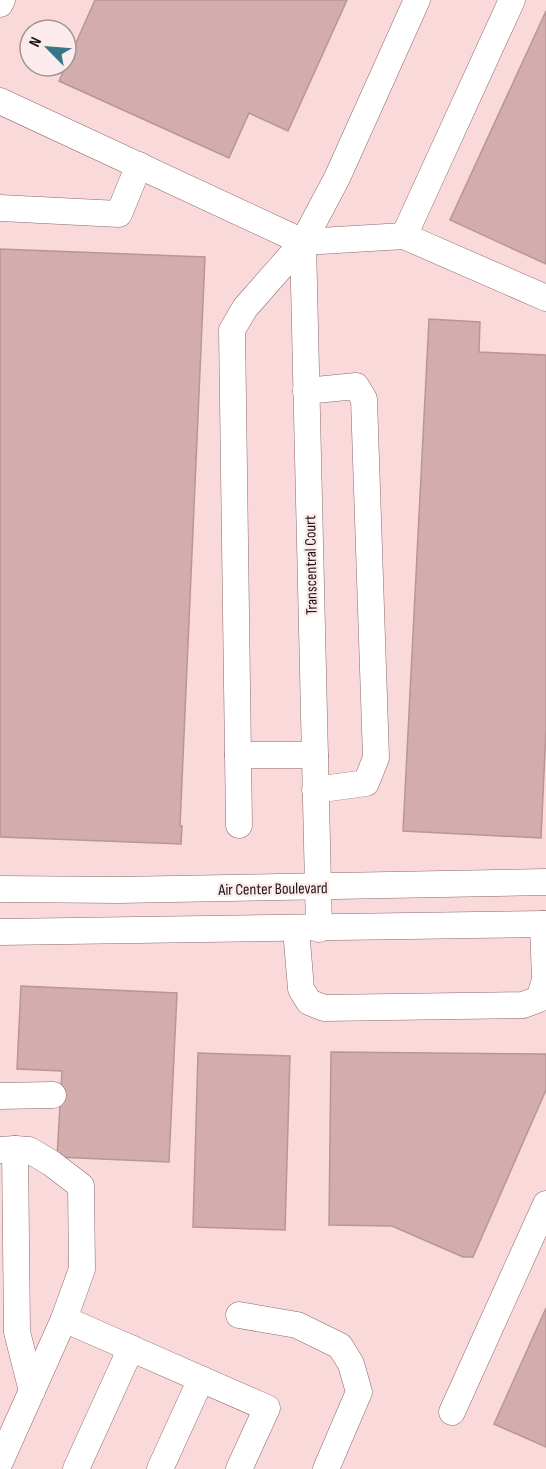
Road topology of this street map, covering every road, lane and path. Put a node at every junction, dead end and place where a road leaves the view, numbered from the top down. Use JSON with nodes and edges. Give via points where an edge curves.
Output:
{"nodes":[{"id":1,"x":2,"y":0,"type":"edge"},
{"id":2,"x":417,"y":0,"type":"edge"},
{"id":3,"x":512,"y":0,"type":"edge"},
{"id":4,"x":0,"y":4,"type":"edge"},
{"id":5,"x":0,"y":101,"type":"edge"},
{"id":6,"x":139,"y":165,"type":"junction"},
{"id":7,"x":0,"y":208,"type":"edge"},
{"id":8,"x":404,"y":236,"type":"junction"},
{"id":9,"x":303,"y":242,"type":"junction"},
{"id":10,"x":546,"y":298,"type":"edge"},
{"id":11,"x":306,"y":391,"type":"junction"},
{"id":12,"x":238,"y":755,"type":"junction"},
{"id":13,"x":315,"y":755,"type":"junction"},
{"id":14,"x":315,"y":790,"type":"junction"},
{"id":15,"x":239,"y":825,"type":"dead end"},
{"id":16,"x":546,"y":882,"type":"edge"},
{"id":17,"x":318,"y":887,"type":"junction"},
{"id":18,"x":0,"y":889,"type":"edge"},
{"id":19,"x":545,"y":924,"type":"edge"},
{"id":20,"x":307,"y":929,"type":"junction"},
{"id":21,"x":0,"y":932,"type":"edge"},
{"id":22,"x":53,"y":1095,"type":"dead end"},
{"id":23,"x":0,"y":1096,"type":"edge"},
{"id":24,"x":8,"y":1150,"type":"edge"},
{"id":25,"x":546,"y":1204,"type":"edge"},
{"id":26,"x":239,"y":1315,"type":"dead end"},
{"id":27,"x":64,"y":1319,"type":"junction"},
{"id":28,"x":131,"y":1348,"type":"junction"},
{"id":29,"x":201,"y":1379,"type":"junction"},
{"id":30,"x":32,"y":1391,"type":"junction"},
{"id":31,"x":452,"y":1412,"type":"dead end"},
{"id":32,"x":0,"y":1462,"type":"edge"},
{"id":33,"x":76,"y":1469,"type":"edge"},
{"id":34,"x":160,"y":1469,"type":"edge"},
{"id":35,"x":239,"y":1469,"type":"edge"},
{"id":36,"x":326,"y":1469,"type":"edge"}],
"edges":[{"from":1,"to":4,"type":"street"},
{"from":2,"to":9,"type":"street","via":[[337,178]]},
{"from":3,"to":8,"type":"street"},
{"from":5,"to":6,"type":"street"},
{"from":6,"to":7,"type":"street","via":[[119,214]]},
{"from":6,"to":9,"type":"street"},
{"from":8,"to":9,"type":"street"},
{"from":8,"to":10,"type":"street"},
{"from":9,"to":11,"type":"street","name":"Transcentral Court"},
{"from":9,"to":12,"type":"street","via":[[245,308],[232,330]]},
{"from":11,"to":13,"type":"street","name":"Transcentral Court"},
{"from":11,"to":14,"type":"street","via":[[356,386],[364,399],[376,758],[366,783]]},
{"from":12,"to":13,"type":"street"},
{"from":12,"to":15,"type":"street"},
{"from":13,"to":14,"type":"street","name":"Transcentral Court"},
{"from":14,"to":17,"type":"street","name":"Transcentral Court"},
{"from":16,"to":17,"type":"street","name":"Air Center Boulevard"},
{"from":17,"to":18,"type":"street","name":"Air Center Boulevard"},
{"from":17,"to":20,"type":"street","name":"Transcentral Court"},
{"from":19,"to":20,"type":"street"},
{"from":19,"to":20,"type":"street","name":"Transcentral Court","via":[[545,980],[539,999],[523,1005],[324,1008],[309,1002],[301,989]]},
{"from":20,"to":21,"type":"street"},
{"from":22,"to":23,"type":"street"},
{"from":24,"to":27,"type":"street","via":[[30,1150],[81,1186],[82,1269]]},
{"from":24,"to":30,"type":"street","via":[[16,1332]]},
{"from":25,"to":31,"type":"street"},
{"from":26,"to":36,"type":"street","via":[[297,1325],[340,1346],[351,1364],[359,1392]]},
{"from":27,"to":28,"type":"street"},
{"from":27,"to":30,"type":"street"},
{"from":28,"to":29,"type":"street"},
{"from":28,"to":33,"type":"street"},
{"from":29,"to":34,"type":"street"},
{"from":29,"to":35,"type":"street","via":[[267,1408]]},
{"from":30,"to":32,"type":"street"}]}
